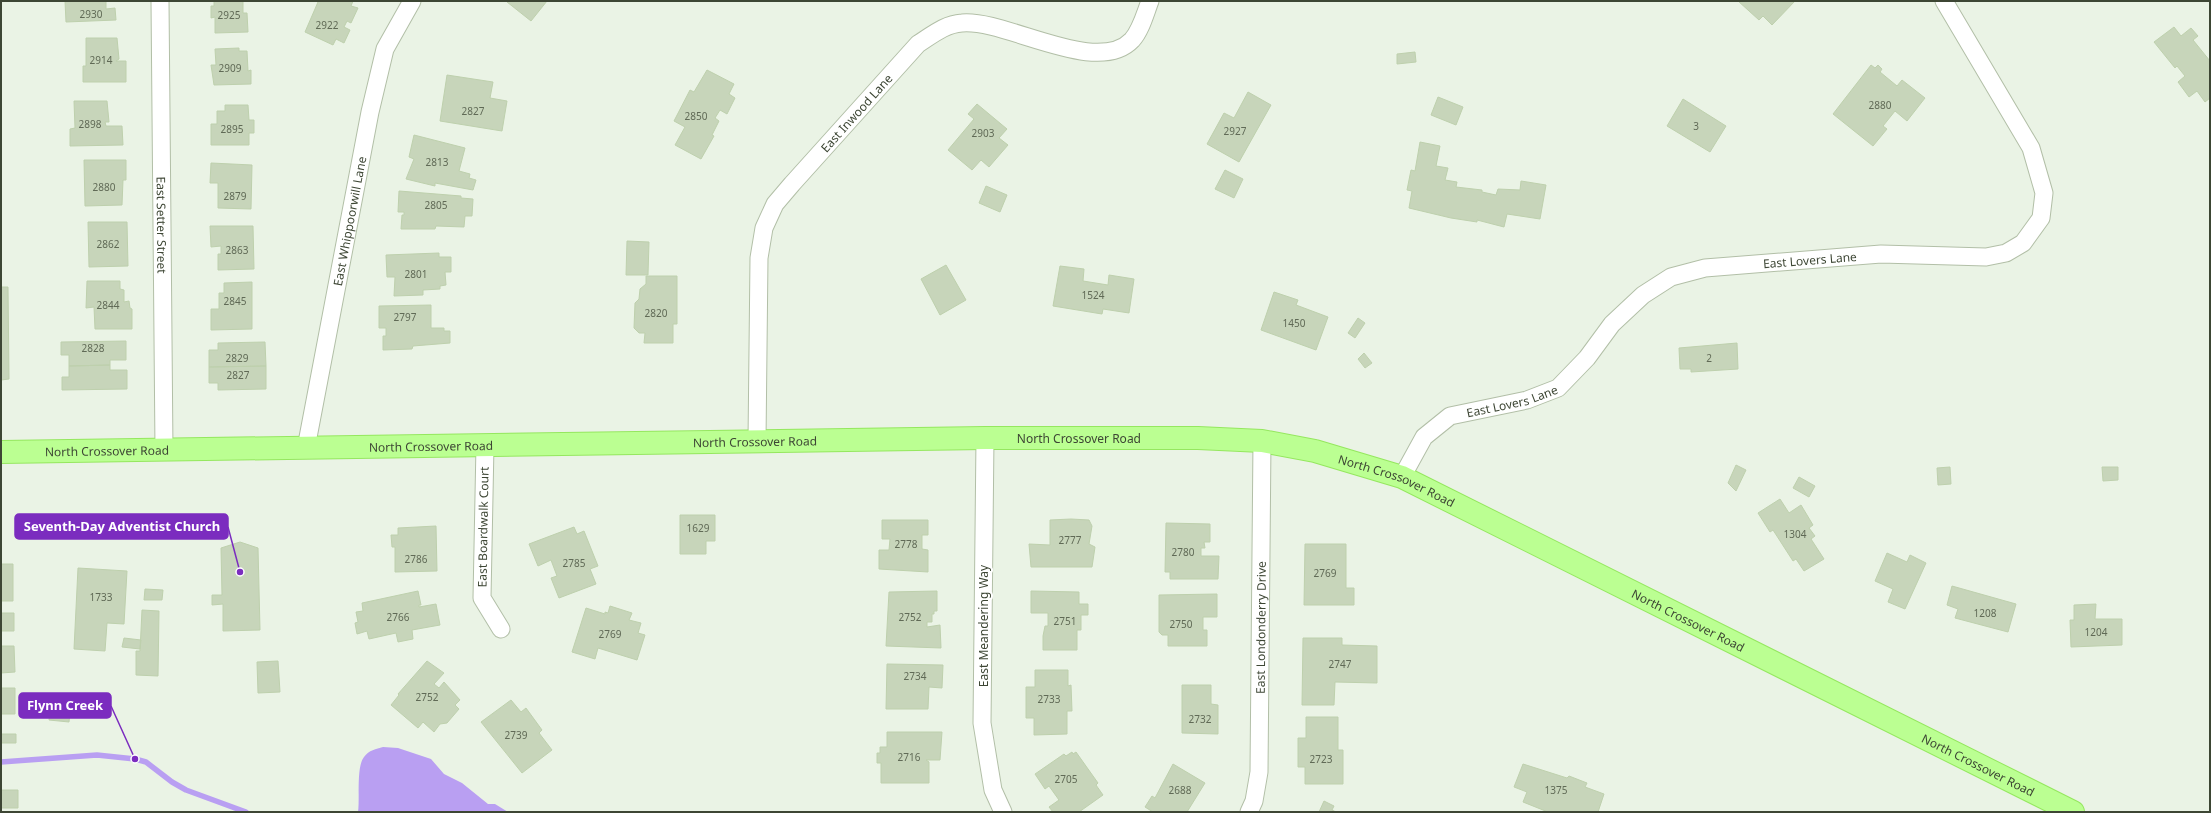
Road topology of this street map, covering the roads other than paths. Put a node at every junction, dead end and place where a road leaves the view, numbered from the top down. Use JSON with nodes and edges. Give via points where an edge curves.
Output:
{"nodes":[{"id":1,"x":160,"y":1,"type":"edge"},
{"id":2,"x":412,"y":1,"type":"edge"},
{"id":3,"x":1150,"y":1,"type":"edge"},
{"id":4,"x":1944,"y":1,"type":"edge"},
{"id":5,"x":985,"y":438,"type":"junction"},
{"id":6,"x":757,"y":441,"type":"junction"},
{"id":7,"x":1262,"y":441,"type":"junction"},
{"id":8,"x":485,"y":445,"type":"junction"},
{"id":9,"x":306,"y":448,"type":"junction"},
{"id":10,"x":164,"y":450,"type":"junction"},
{"id":11,"x":1,"y":452,"type":"edge"},
{"id":12,"x":1402,"y":477,"type":"junction"},
{"id":13,"x":501,"y":629,"type":"dead end"},
{"id":14,"x":1003,"y":812,"type":"edge"},
{"id":15,"x":1249,"y":812,"type":"edge"},
{"id":16,"x":2073,"y":812,"type":"edge"}],
"edges":[{"from":1,"to":10,"type":"street","name":"East Setter Street"},
{"from":2,"to":9,"type":"street","name":"East Whippoorwill Lane","via":[[383,56]]},
{"from":3,"to":6,"type":"street","name":"East Inwood Lane","via":[[1132,40],[1114,51],[1071,49],[984,24],[961,23],[940,29],[918,44],[792,184],[775,204],[764,228],[759,258]]},
{"from":4,"to":12,"type":"street","name":"East Lovers Lane","via":[[2031,148],[2044,193],[2041,218],[2023,244],[2006,254],[1986,257],[1881,254],[1705,268],[1671,277],[1643,294],[1612,324],[1587,358],[1558,388],[1527,400],[1450,416],[1424,437]]},
{"from":5,"to":6,"type":"main road","name":"North Crossover Road"},
{"from":5,"to":7,"type":"main road","name":"North Crossover Road","via":[[1198,438]]},
{"from":5,"to":14,"type":"street","name":"East Meandering Way","via":[[982,723],[993,790]]},
{"from":6,"to":8,"type":"main road","name":"North Crossover Road"},
{"from":7,"to":12,"type":"main road","name":"North Crossover Road","via":[[1315,451]]},
{"from":7,"to":15,"type":"street","name":"East Londonderry Drive","via":[[1259,772],[1254,801]]},
{"from":8,"to":9,"type":"main road","name":"North Crossover Road"},
{"from":8,"to":13,"type":"street","name":"East Boardwalk Court","via":[[482,598]]},
{"from":9,"to":10,"type":"main road","name":"North Crossover Road"},
{"from":10,"to":11,"type":"main road","name":"North Crossover Road"},
{"from":12,"to":16,"type":"main road","name":"North Crossover Road"}]}
